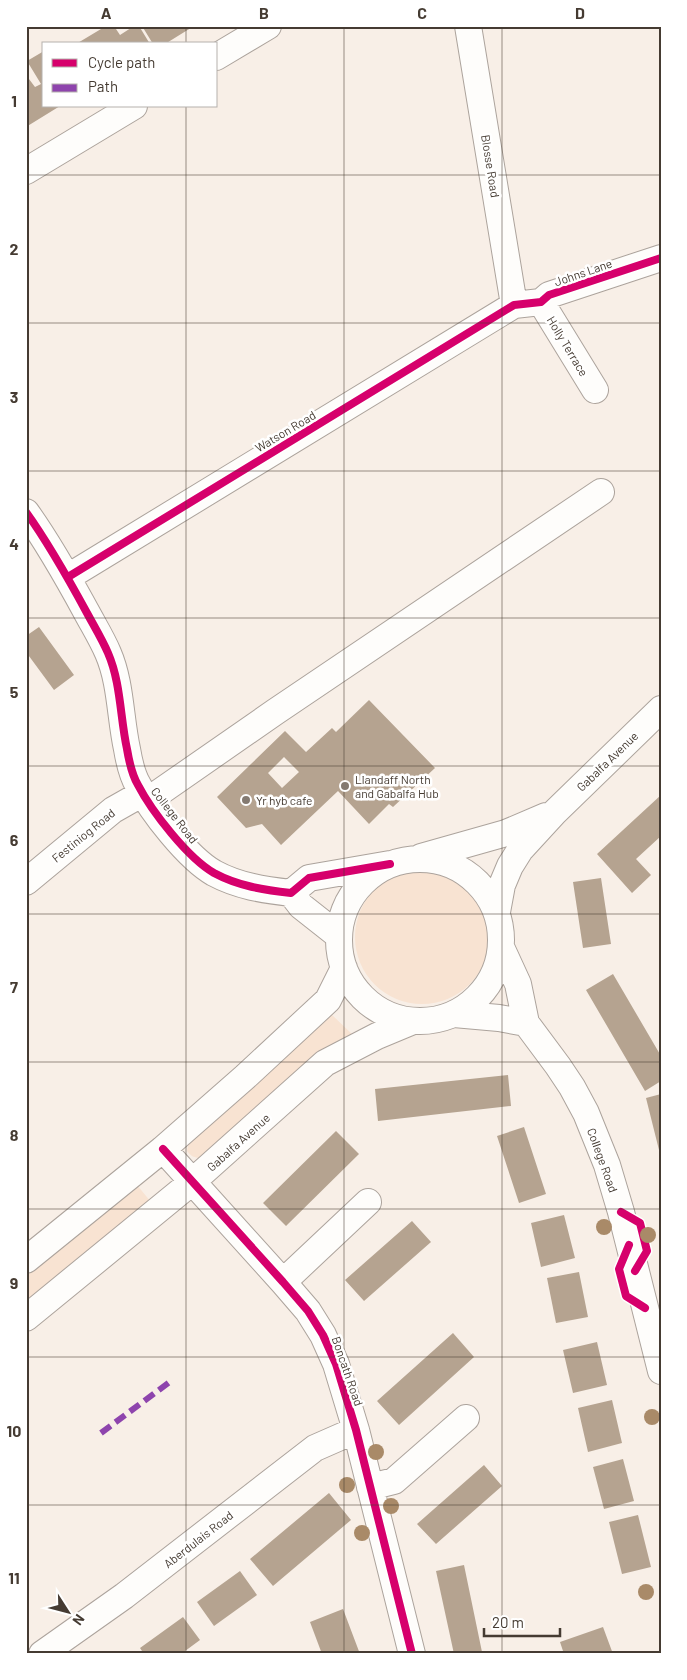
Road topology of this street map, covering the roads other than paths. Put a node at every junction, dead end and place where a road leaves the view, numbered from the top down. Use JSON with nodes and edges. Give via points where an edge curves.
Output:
{"nodes":[{"id":1,"x":268,"y":26,"type":"edge"},
{"id":2,"x":468,"y":26,"type":"edge"},
{"id":3,"x":218,"y":56,"type":"edge"},
{"id":4,"x":131,"y":108,"type":"edge"},
{"id":5,"x":26,"y":171,"type":"edge"},
{"id":6,"x":661,"y":258,"type":"edge"},
{"id":7,"x":542,"y":302,"type":"junction"},
{"id":8,"x":514,"y":305,"type":"junction"},
{"id":9,"x":595,"y":390,"type":"dead end"},
{"id":10,"x":601,"y":492,"type":"dead end"},
{"id":11,"x":26,"y":512,"type":"edge"},
{"id":12,"x":68,"y":577,"type":"junction"},
{"id":13,"x":661,"y":709,"type":"edge"},
{"id":14,"x":145,"y":797,"type":"junction"},
{"id":15,"x":554,"y":813,"type":"junction"},
{"id":16,"x":417,"y":858,"type":"junction"},
{"id":17,"x":390,"y":864,"type":"junction"},
{"id":18,"x":26,"y":882,"type":"edge"},
{"id":19,"x":291,"y":893,"type":"junction"},
{"id":20,"x":497,"y":912,"type":"junction"},
{"id":21,"x":339,"y":936,"type":"junction"},
{"id":22,"x":501,"y":947,"type":"junction"},
{"id":23,"x":344,"y":968,"type":"junction"},
{"id":24,"x":454,"y":1014,"type":"junction"},
{"id":25,"x":413,"y":1021,"type":"junction"},
{"id":26,"x":526,"y":1023,"type":"junction"},
{"id":27,"x":162,"y":1149,"type":"junction"},
{"id":28,"x":192,"y":1182,"type":"junction"},
{"id":29,"x":368,"y":1202,"type":"dead end"},
{"id":30,"x":26,"y":1260,"type":"edge"},
{"id":31,"x":283,"y":1282,"type":"junction"},
{"id":32,"x":26,"y":1318,"type":"edge"},
{"id":33,"x":661,"y":1371,"type":"edge"},
{"id":34,"x":466,"y":1418,"type":"dead end"},
{"id":35,"x":356,"y":1430,"type":"junction"},
{"id":36,"x":370,"y":1487,"type":"junction"},
{"id":37,"x":42,"y":1654,"type":"edge"},
{"id":38,"x":412,"y":1654,"type":"edge"}],
"edges":[{"from":1,"to":3,"type":"street"},
{"from":2,"to":8,"type":"street","name":"Blosse Road"},
{"from":4,"to":5,"type":"street"},
{"from":6,"to":7,"type":"street","name":"Johns Lane","via":[[549,296]]},
{"from":7,"to":8,"type":"street","name":"Johns Lane"},
{"from":7,"to":9,"type":"street","name":"Holly Terrace"},
{"from":8,"to":12,"type":"street","name":"Watson Road"},
{"from":10,"to":14,"type":"street","name":"Festiniog Road"},
{"from":11,"to":12,"type":"street","name":"College Road"},
{"from":12,"to":14,"type":"street","name":"College Road","via":[[108,652],[126,749],[137,784]]},
{"from":13,"to":15,"type":"street","name":"Gabalfa Avenue"},
{"from":14,"to":18,"type":"street","name":"Festiniog Road","via":[[113,810]]},
{"from":14,"to":19,"type":"street","name":"College Road","via":[[184,847],[213,872],[232,882]]},
{"from":15,"to":16,"type":"street","name":"Gabalfa Avenue","via":[[506,833]]},
{"from":15,"to":20,"type":"street","name":"Gabalfa Avenue","via":[[520,850],[510,866],[502,885]]},
{"from":16,"to":17,"type":"street"},
{"from":16,"to":20,"type":"street","via":[[444,861],[468,873],[487,893]]},
{"from":17,"to":19,"type":"street","via":[[308,878]]},
{"from":17,"to":21,"type":"street","via":[[370,876],[354,893],[343,914]]},
{"from":19,"to":21,"type":"street","via":[[300,906]]},
{"from":20,"to":22,"type":"street","via":[[502,933]]},
{"from":21,"to":23,"type":"street"},
{"from":22,"to":24,"type":"street","via":[[495,972],[478,998]]},
{"from":22,"to":26,"type":"street","name":"College Road","via":[[518,984]]},
{"from":23,"to":25,"type":"street","via":[[354,988],[371,1005],[391,1016]]},
{"from":23,"to":27,"type":"street","via":[[328,1000]]},
{"from":24,"to":25,"type":"street","via":[[434,1020]]},
{"from":24,"to":26,"type":"street"},
{"from":25,"to":28,"type":"street","name":"Gabalfa Avenue","via":[[325,1063]]},
{"from":26,"to":33,"type":"street","name":"College Road","via":[[572,1087],[607,1165]]},
{"from":27,"to":28,"type":"street","name":"Boncath Road"},
{"from":27,"to":30,"type":"street"},
{"from":28,"to":31,"type":"street","name":"Boncath Road"},
{"from":28,"to":32,"type":"street","name":"Gabalfa Avenue"},
{"from":29,"to":31,"type":"street"},
{"from":31,"to":35,"type":"street","name":"Boncath Road","via":[[323,1335],[336,1364]]},
{"from":34,"to":36,"type":"street","via":[[394,1481]]},
{"from":35,"to":36,"type":"street","name":"Boncath Road"},
{"from":35,"to":37,"type":"street","name":"Aberdulais Road","via":[[315,1448],[124,1596]]},
{"from":36,"to":38,"type":"street","name":"Boncath Road"}]}
